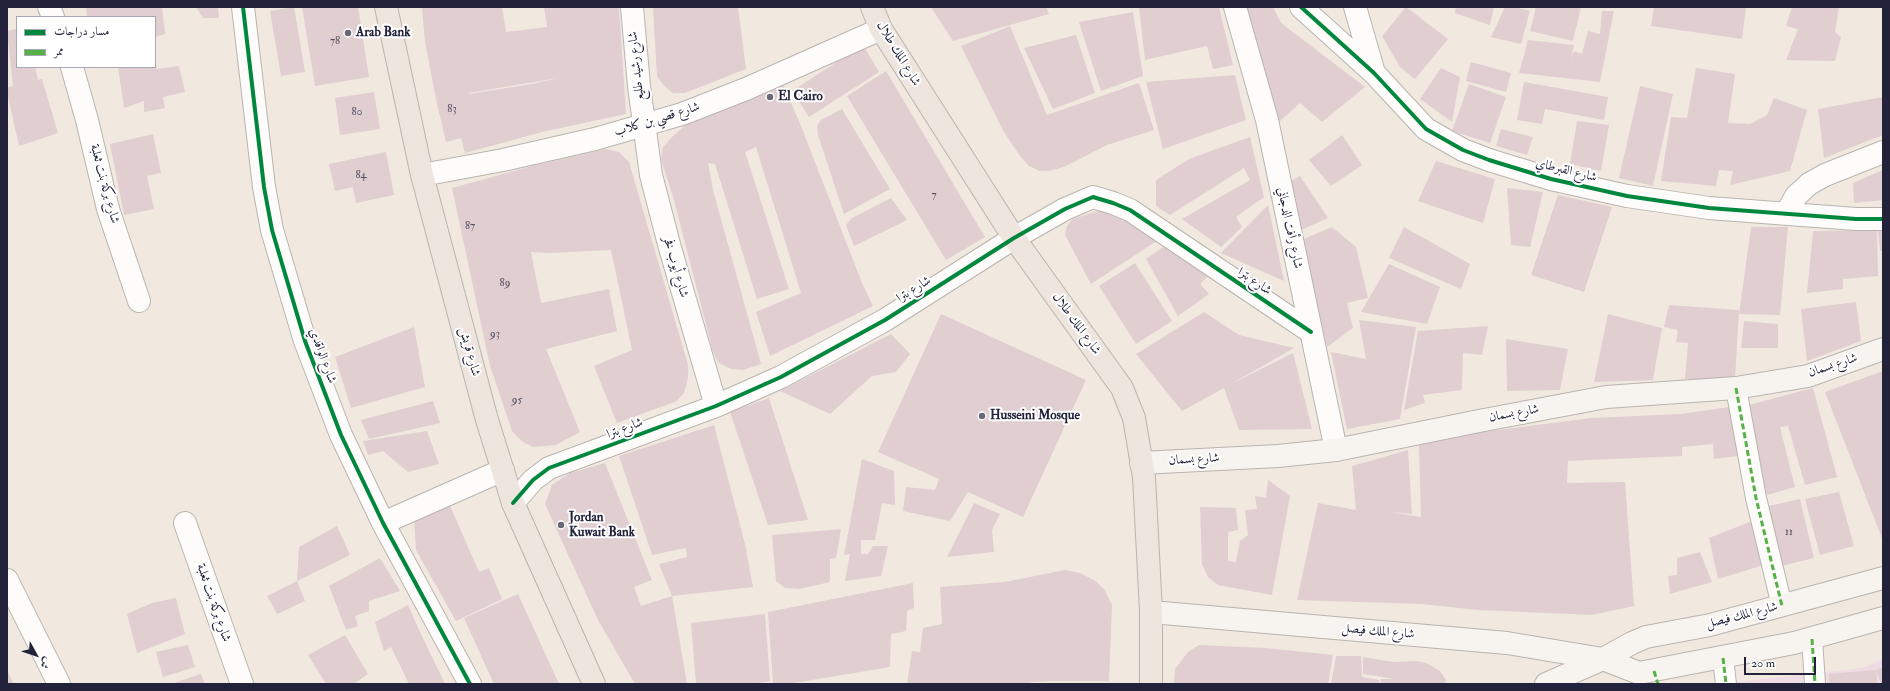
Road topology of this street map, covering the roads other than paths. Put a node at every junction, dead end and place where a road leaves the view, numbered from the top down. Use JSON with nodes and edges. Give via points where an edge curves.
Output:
{"nodes":[{"id":1,"x":243,"y":7,"type":"edge"},
{"id":2,"x":386,"y":7,"type":"edge"},
{"id":3,"x":632,"y":7,"type":"edge"},
{"id":4,"x":872,"y":7,"type":"edge"},
{"id":5,"x":1235,"y":7,"type":"edge"},
{"id":6,"x":1301,"y":7,"type":"edge"},
{"id":7,"x":1355,"y":7,"type":"edge"},
{"id":8,"x":881,"y":29,"type":"junction"},
{"id":9,"x":72,"y":68,"type":"edge"},
{"id":10,"x":1374,"y":73,"type":"junction"},
{"id":11,"x":644,"y":125,"type":"junction"},
{"id":12,"x":1883,"y":152,"type":"edge"},
{"id":13,"x":422,"y":175,"type":"junction"},
{"id":14,"x":1786,"y":214,"type":"junction"},
{"id":15,"x":1883,"y":219,"type":"edge"},
{"id":16,"x":1014,"y":238,"type":"junction"},
{"id":17,"x":139,"y":300,"type":"dead end"},
{"id":18,"x":1311,"y":332,"type":"junction"},
{"id":19,"x":1883,"y":349,"type":"edge"},
{"id":20,"x":1736,"y":388,"type":"junction"},
{"id":21,"x":716,"y":406,"type":"junction"},
{"id":22,"x":1336,"y":450,"type":"junction"},
{"id":23,"x":1141,"y":463,"type":"junction"},
{"id":24,"x":503,"y":470,"type":"junction"},
{"id":25,"x":513,"y":503,"type":"junction"},
{"id":26,"x":185,"y":523,"type":"dead end"},
{"id":27,"x":383,"y":523,"type":"junction"},
{"id":28,"x":1883,"y":578,"type":"edge"},
{"id":29,"x":7,"y":580,"type":"edge"},
{"id":30,"x":1782,"y":606,"type":"junction"},
{"id":31,"x":1151,"y":612,"type":"junction"},
{"id":32,"x":1883,"y":618,"type":"edge"},
{"id":33,"x":1812,"y":638,"type":"junction"},
{"id":34,"x":1722,"y":658,"type":"junction"},
{"id":35,"x":1603,"y":659,"type":"junction"},
{"id":36,"x":1646,"y":678,"type":"edge"},
{"id":37,"x":59,"y":684,"type":"edge"},
{"id":38,"x":242,"y":684,"type":"edge"},
{"id":39,"x":470,"y":684,"type":"edge"},
{"id":40,"x":594,"y":684,"type":"edge"},
{"id":41,"x":1151,"y":684,"type":"edge"},
{"id":42,"x":1546,"y":684,"type":"edge"},
{"id":43,"x":1726,"y":684,"type":"edge"},
{"id":44,"x":1815,"y":684,"type":"edge"}],
"edges":[{"from":1,"to":27,"type":"street","name":"شارع الواقدي","via":[[264,187],[272,230],[308,349],[341,435]]},
{"from":2,"to":13,"type":"main road","name":"شارع قريش"},
{"from":3,"to":11,"type":"street","name":"شارع رشيد طليع"},
{"from":4,"to":8,"type":"main road","name":"شارع الملك طلال"},
{"from":5,"to":18,"type":"street","name":"شارع رأفت الدجاني","via":[[1267,120]]},
{"from":6,"to":10,"type":"street","name":"شارع القبرطاي"},
{"from":7,"to":10,"type":"street"},
{"from":8,"to":11,"type":"street","name":"شارع قصي بن كلاب","via":[[746,89],[682,114]]},
{"from":8,"to":16,"type":"main road","name":"شارع الملك طلال"},
{"from":9,"to":17,"type":"street","name":"شارع بركة بنت ثعلبة","via":[[108,209]]},
{"from":10,"to":14,"type":"street","name":"شارع القبرطاي","via":[[1426,129],[1463,150],[1489,160],[1627,196],[1709,208]]},
{"from":11,"to":13,"type":"street","name":"شارع قصي بن كلاب","via":[[595,140]]},
{"from":11,"to":21,"type":"street","name":"شارع أيوب فخر","via":[[651,175]]},
{"from":12,"to":14,"type":"street","via":[[1809,184],[1796,196]]},
{"from":13,"to":24,"type":"main road","name":"شارع قريش","via":[[487,420]]},
{"from":14,"to":15,"type":"street","name":"شارع القبرطاي"},
{"from":16,"to":18,"type":"street","name":"شارع بترا","via":[[1065,209],[1093,197],[1113,202],[1130,210]]},
{"from":16,"to":21,"type":"street","name":"شارع بترا","via":[[885,320],[781,377]]},
{"from":16,"to":23,"type":"main road","name":"شارع الملك طلال","via":[[1122,388],[1134,418]]},
{"from":18,"to":22,"type":"street","name":"شارع رأفت الدجاني"},
{"from":19,"to":20,"type":"main road","name":"شارع بسمان","via":[[1808,376]]},
{"from":20,"to":22,"type":"main road","name":"شارع بسمان","via":[[1606,397]]},
{"from":20,"to":30,"type":"street","via":[[1756,498]]},
{"from":21,"to":25,"type":"street","name":"شارع بترا","via":[[549,468],[533,480]]},
{"from":22,"to":23,"type":"main road","name":"شارع بسمان","via":[[1278,456]]},
{"from":23,"to":31,"type":"main road","name":"شارع الملك طلال","via":[[1144,477]]},
{"from":24,"to":25,"type":"main road","name":"شارع قريش"},
{"from":24,"to":27,"type":"street"},
{"from":25,"to":40,"type":"main road","name":"شارع قريش"},
{"from":26,"to":38,"type":"street","name":"شارع بركة بنت ثعلبة"},
{"from":27,"to":39,"type":"street","name":"شارع الواقدي"},
{"from":28,"to":30,"type":"main road","name":"شارع الملك فيصل"},
{"from":29,"to":37,"type":"street"},
{"from":30,"to":35,"type":"main road","name":"شارع الملك فيصل","via":[[1710,625],[1646,638]]},
{"from":31,"to":35,"type":"main road","name":"شارع الملك فيصل","via":[[1507,643]]},
{"from":31,"to":41,"type":"main road","name":"شارع الملك طلال"},
{"from":32,"to":33,"type":"main road","name":"شارع الملك فيصل"},
{"from":33,"to":34,"type":"main road","name":"شارع الملك فيصل"},
{"from":33,"to":44,"type":"street"},
{"from":34,"to":36,"type":"main road","name":"شارع الملك فيصل"},
{"from":34,"to":43,"type":"street"},
{"from":35,"to":36,"type":"main road","name":"شارع الملك فيصل"},
{"from":35,"to":42,"type":"main road","name":"شارع الملك فيصل"}]}
